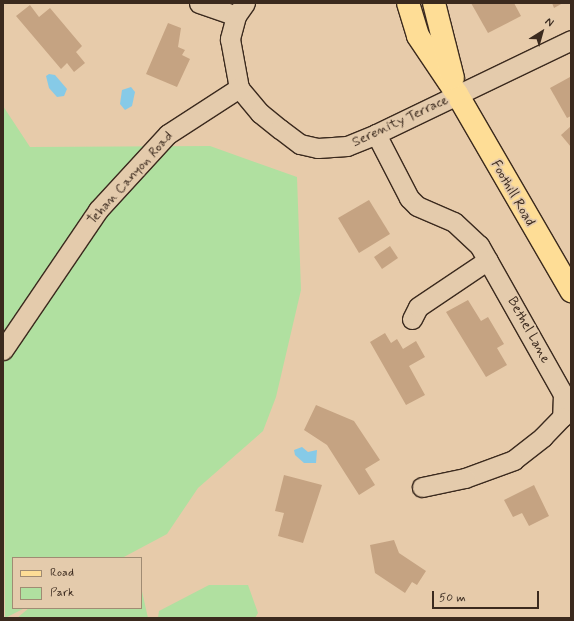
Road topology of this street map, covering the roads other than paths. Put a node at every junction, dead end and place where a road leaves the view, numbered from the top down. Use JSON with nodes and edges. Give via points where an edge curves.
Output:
{"nodes":[{"id":1,"x":199,"y":3,"type":"edge"},
{"id":2,"x":408,"y":3,"type":"edge"},
{"id":3,"x":434,"y":3,"type":"edge"},
{"id":4,"x":241,"y":10,"type":"edge"},
{"id":5,"x":571,"y":40,"type":"edge"},
{"id":6,"x":239,"y":88,"type":"junction"},
{"id":7,"x":457,"y":94,"type":"junction"},
{"id":8,"x":376,"y":134,"type":"junction"},
{"id":9,"x":488,"y":260,"type":"junction"},
{"id":10,"x":571,"y":291,"type":"edge"},
{"id":11,"x":412,"y":319,"type":"dead end"},
{"id":12,"x":3,"y":350,"type":"edge"},
{"id":13,"x":567,"y":400,"type":"edge"},
{"id":14,"x":422,"y":487,"type":"dead end"}],
"edges":[{"from":1,"to":4,"type":"street"},
{"from":2,"to":7,"type":"main road","name":"Foothill Road","via":[[418,36]]},
{"from":3,"to":7,"type":"main road","name":"Foothill Road"},
{"from":4,"to":6,"type":"street","name":"Serenity Terrace","via":[[230,39]]},
{"from":5,"to":7,"type":"street","name":"Serenity Terrace"},
{"from":6,"to":8,"type":"street","name":"Serenity Terrace","via":[[260,113],[300,144],[318,148],[347,146]]},
{"from":6,"to":12,"type":"street","name":"Tehan Canyon Road","via":[[168,134],[98,210]]},
{"from":7,"to":8,"type":"street","name":"Serenity Terrace"},
{"from":7,"to":10,"type":"main road","name":"Foothill Road"},
{"from":8,"to":9,"type":"street","name":"Bethel Lane","via":[[409,198],[417,206],[464,229]]},
{"from":9,"to":11,"type":"street","via":[[418,307]]},
{"from":9,"to":13,"type":"street","name":"Bethel Lane","via":[[522,315]]},
{"from":13,"to":14,"type":"street","name":"Bethel Lane","via":[[562,417],[543,438],[514,460],[465,478]]}]}
